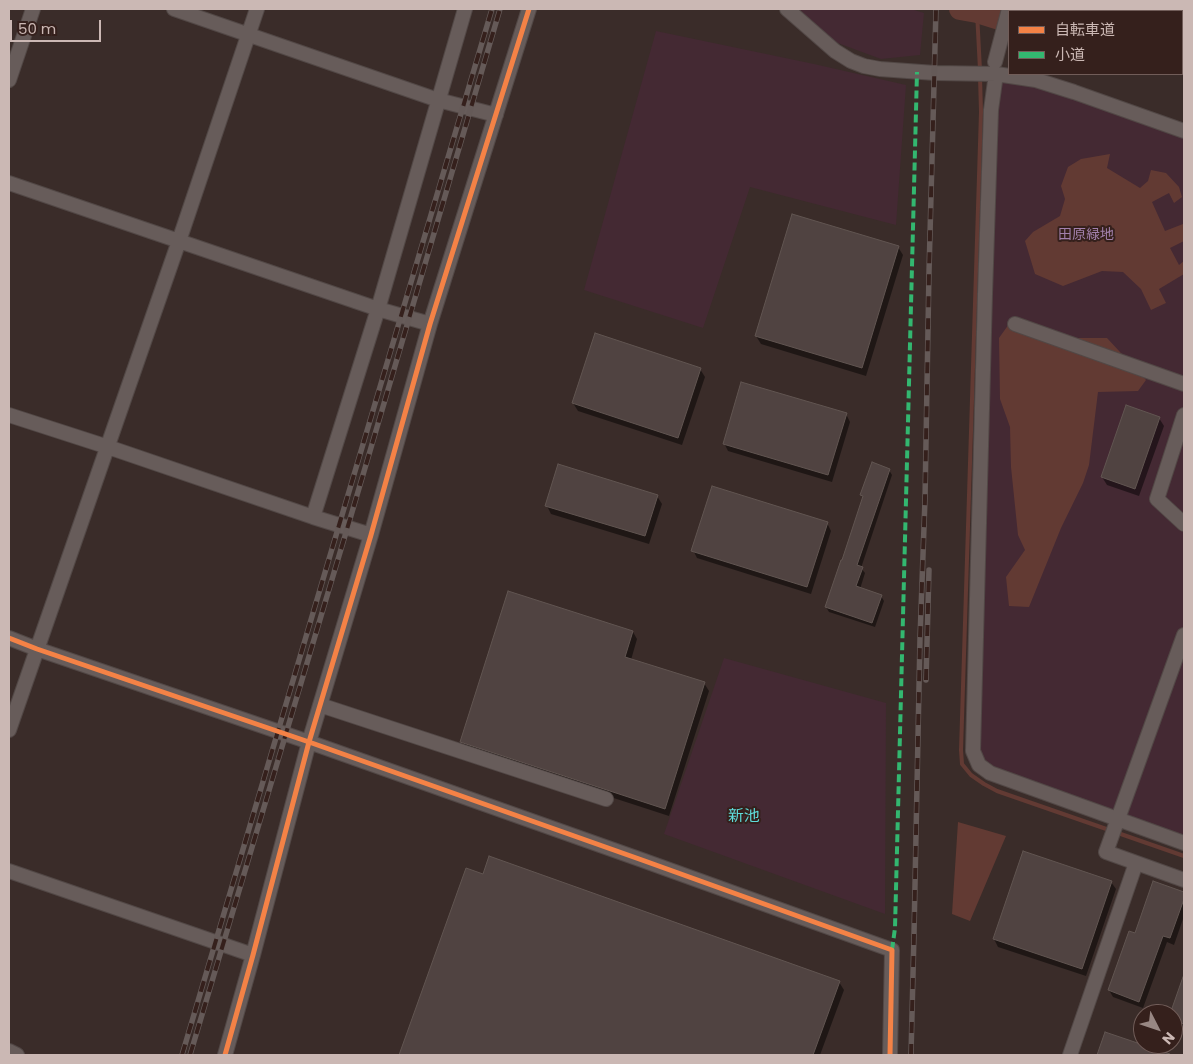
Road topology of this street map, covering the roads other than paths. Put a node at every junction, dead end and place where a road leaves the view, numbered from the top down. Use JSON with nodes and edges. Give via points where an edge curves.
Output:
{"nodes":[{"id":1,"x":34,"y":9,"type":"edge"},
{"id":2,"x":174,"y":9,"type":"edge"},
{"id":3,"x":257,"y":9,"type":"edge"},
{"id":4,"x":465,"y":9,"type":"edge"},
{"id":5,"x":529,"y":9,"type":"edge"},
{"id":6,"x":787,"y":9,"type":"edge"},
{"id":7,"x":1008,"y":9,"type":"edge"},
{"id":8,"x":247,"y":35,"type":"junction"},
{"id":9,"x":996,"y":68,"type":"junction"},
{"id":10,"x":1008,"y":72,"type":"edge"},
{"id":11,"x":1019,"y":75,"type":"edge"},
{"id":12,"x":9,"y":80,"type":"edge"},
{"id":13,"x":438,"y":100,"type":"junction"},
{"id":14,"x":496,"y":115,"type":"junction"},
{"id":15,"x":1184,"y":131,"type":"edge"},
{"id":16,"x":9,"y":183,"type":"edge"},
{"id":17,"x":179,"y":241,"type":"junction"},
{"id":18,"x":378,"y":310,"type":"junction"},
{"id":19,"x":430,"y":324,"type":"junction"},
{"id":20,"x":1015,"y":324,"type":"dead end"},
{"id":21,"x":1184,"y":384,"type":"edge"},
{"id":22,"x":9,"y":415,"type":"edge"},
{"id":23,"x":1184,"y":415,"type":"edge"},
{"id":24,"x":108,"y":446,"type":"junction"},
{"id":25,"x":313,"y":517,"type":"junction"},
{"id":26,"x":1184,"y":524,"type":"edge"},
{"id":27,"x":371,"y":535,"type":"junction"},
{"id":28,"x":1184,"y":635,"type":"edge"},
{"id":29,"x":9,"y":638,"type":"edge"},
{"id":30,"x":37,"y":649,"type":"junction"},
{"id":31,"x":320,"y":705,"type":"junction"},
{"id":32,"x":9,"y":730,"type":"edge"},
{"id":33,"x":309,"y":742,"type":"junction"},
{"id":34,"x":606,"y":799,"type":"dead end"},
{"id":35,"x":1117,"y":820,"type":"junction"},
{"id":36,"x":1184,"y":843,"type":"edge"},
{"id":37,"x":1136,"y":863,"type":"junction"},
{"id":38,"x":9,"y":871,"type":"edge"},
{"id":39,"x":1184,"y":880,"type":"edge"},
{"id":40,"x":253,"y":955,"type":"junction"},
{"id":41,"x":9,"y":1051,"type":"edge"},
{"id":42,"x":17,"y":1055,"type":"edge"},
{"id":43,"x":225,"y":1055,"type":"edge"},
{"id":44,"x":890,"y":1055,"type":"edge"},
{"id":45,"x":1070,"y":1055,"type":"edge"}],
"edges":[{"from":1,"to":12,"type":"street"},
{"from":2,"to":8,"type":"street"},
{"from":3,"to":8,"type":"street"},
{"from":4,"to":13,"type":"street"},
{"from":5,"to":14,"type":"street"},
{"from":6,"to":9,"type":"street","via":[[835,51],[864,66],[935,73]]},
{"from":7,"to":9,"type":"street"},
{"from":8,"to":13,"type":"street"},
{"from":8,"to":17,"type":"street"},
{"from":9,"to":10,"type":"street"},
{"from":9,"to":35,"type":"street","via":[[991,110],[984,294],[973,751],[979,765],[990,773]]},
{"from":11,"to":15,"type":"street"},
{"from":13,"to":14,"type":"street"},
{"from":13,"to":18,"type":"street"},
{"from":14,"to":19,"type":"street"},
{"from":16,"to":17,"type":"street"},
{"from":17,"to":18,"type":"street"},
{"from":17,"to":24,"type":"street"},
{"from":18,"to":19,"type":"street"},
{"from":18,"to":25,"type":"street"},
{"from":19,"to":27,"type":"street"},
{"from":20,"to":21,"type":"street"},
{"from":22,"to":24,"type":"street"},
{"from":23,"to":26,"type":"street","via":[[1157,499]]},
{"from":24,"to":25,"type":"street"},
{"from":24,"to":30,"type":"street"},
{"from":25,"to":27,"type":"street"},
{"from":27,"to":31,"type":"street"},
{"from":28,"to":35,"type":"street"},
{"from":29,"to":30,"type":"street"},
{"from":30,"to":32,"type":"street"},
{"from":30,"to":33,"type":"street"},
{"from":31,"to":33,"type":"street"},
{"from":31,"to":34,"type":"street"},
{"from":33,"to":40,"type":"street"},
{"from":33,"to":44,"type":"street","via":[[892,950]]},
{"from":35,"to":36,"type":"street"},
{"from":35,"to":37,"type":"street","via":[[1106,852]]},
{"from":37,"to":39,"type":"street"},
{"from":37,"to":45,"type":"street"},
{"from":38,"to":40,"type":"street"},
{"from":40,"to":43,"type":"street"},
{"from":41,"to":42,"type":"street"}]}
